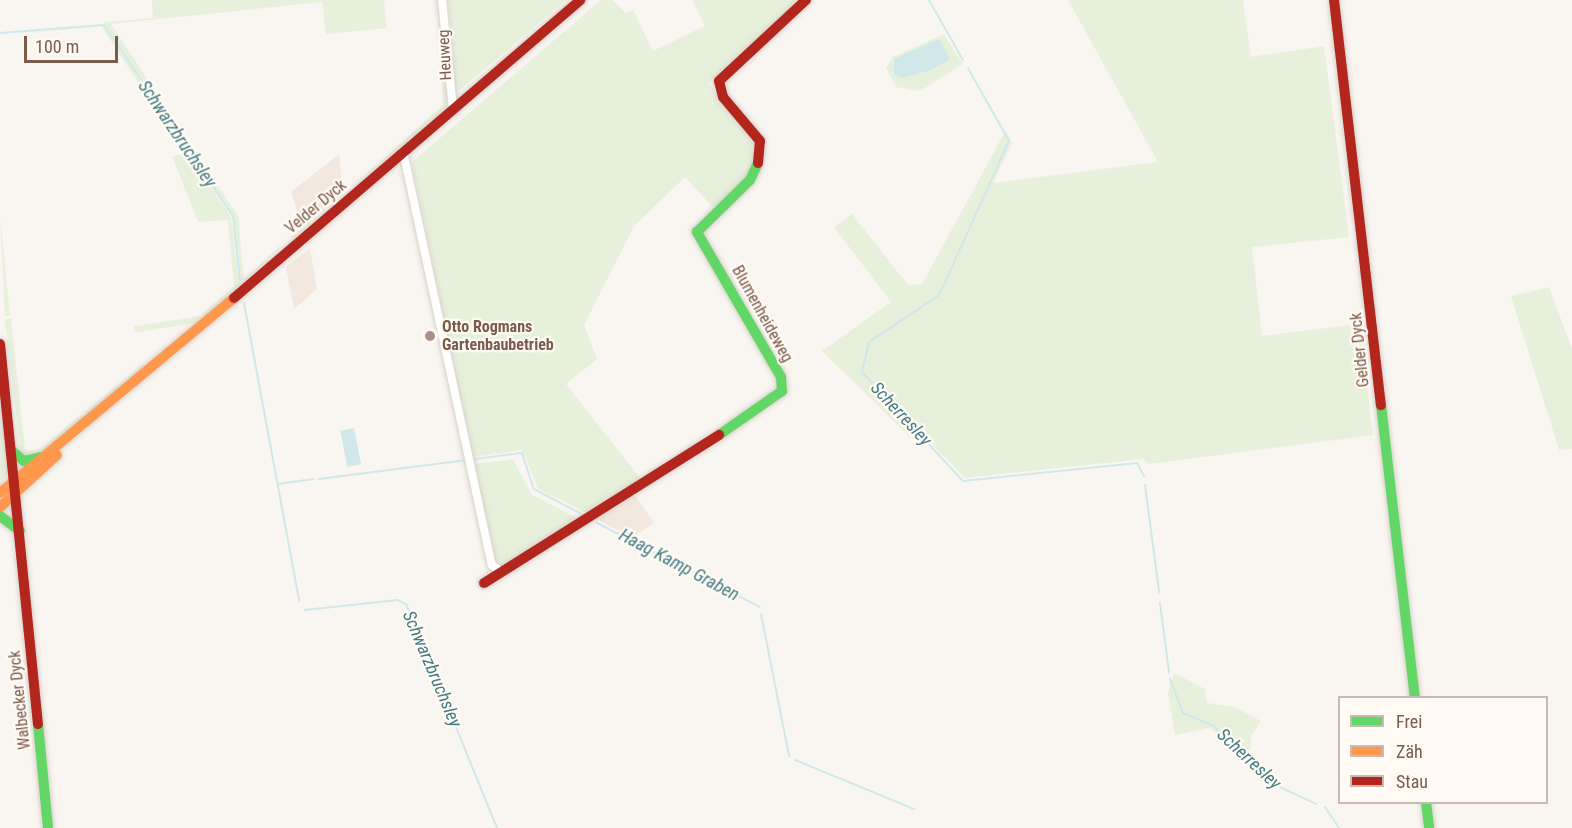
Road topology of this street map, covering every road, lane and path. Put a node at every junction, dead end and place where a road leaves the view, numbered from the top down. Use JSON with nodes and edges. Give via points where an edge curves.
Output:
{"nodes":[{"id":1,"x":442,"y":0,"type":"edge"},
{"id":2,"x":580,"y":0,"type":"edge"},
{"id":3,"x":806,"y":0,"type":"edge"},
{"id":4,"x":1334,"y":0,"type":"edge"},
{"id":5,"x":453,"y":109,"type":"junction"},
{"id":6,"x":403,"y":151,"type":"junction"},
{"id":7,"x":0,"y":344,"type":"edge"},
{"id":8,"x":73,"y":437,"type":"junction"},
{"id":9,"x":12,"y":451,"type":"junction"},
{"id":10,"x":51,"y":453,"type":"junction"},
{"id":11,"x":15,"y":478,"type":"junction"},
{"id":12,"x":0,"y":493,"type":"edge"},
{"id":13,"x":17,"y":497,"type":"junction"},
{"id":14,"x":0,"y":507,"type":"edge"},
{"id":15,"x":0,"y":516,"type":"edge"},
{"id":16,"x":20,"y":531,"type":"junction"},
{"id":17,"x":500,"y":571,"type":"junction"},
{"id":18,"x":484,"y":583,"type":"dead end"},
{"id":19,"x":1415,"y":696,"type":"edge"},
{"id":20,"x":1426,"y":804,"type":"edge"},
{"id":21,"x":48,"y":828,"type":"edge"},
{"id":22,"x":1429,"y":828,"type":"edge"}],
"edges":[{"from":1,"to":5,"type":"street","name":"Heuweg"},
{"from":2,"to":5,"type":"main road","name":"Velder Dyck"},
{"from":3,"to":17,"type":"main road","name":"Blumenheideweg","via":[[719,81],[723,97],[760,141],[762,154],[750,180],[697,232],[781,377],[782,391],[646,485],[514,568]]},
{"from":4,"to":19,"type":"main road","name":"Gelder Dyck"},
{"from":5,"to":6,"type":"main road","name":"Velder Dyck"},
{"from":6,"to":8,"type":"main road","name":"Velder Dyck"},
{"from":6,"to":17,"type":"street","via":[[492,565]]},
{"from":7,"to":9,"type":"main road","name":"Walbecker Dyck"},
{"from":8,"to":10,"type":"main road","name":"Velder Dyck"},
{"from":8,"to":13,"type":"main road","name":"Velder Dyck"},
{"from":9,"to":10,"type":"main road","via":[[33,461]]},
{"from":9,"to":11,"type":"main road","name":"Walbecker Dyck"},
{"from":10,"to":11,"type":"main road","name":"Velder Dyck"},
{"from":11,"to":12,"type":"main road","name":"Velder Dyck"},
{"from":11,"to":13,"type":"main road","name":"Walbecker Dyck"},
{"from":13,"to":14,"type":"main road","name":"Velder Dyck"},
{"from":13,"to":16,"type":"main road","name":"Walbecker Dyck"},
{"from":15,"to":16,"type":"main road"},
{"from":16,"to":21,"type":"main road","name":"Walbecker Dyck"},
{"from":17,"to":18,"type":"main road","name":"Blumenheideweg"},
{"from":20,"to":22,"type":"main road"}]}
